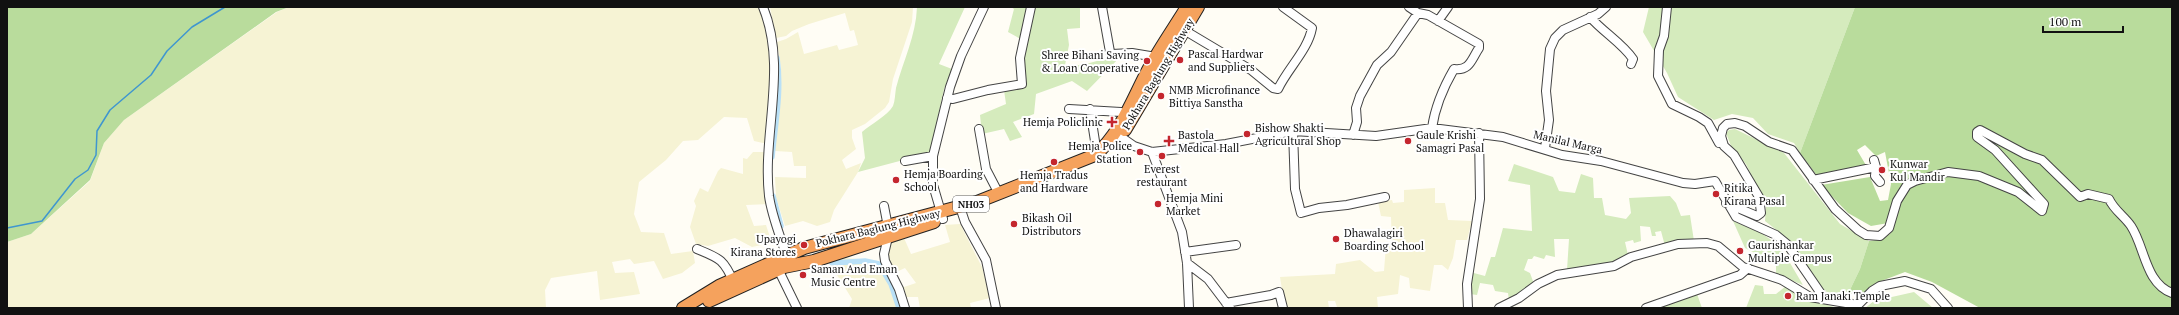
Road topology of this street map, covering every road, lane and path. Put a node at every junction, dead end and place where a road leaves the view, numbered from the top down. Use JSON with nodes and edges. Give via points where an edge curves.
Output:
{"nodes":[{"id":1,"x":763,"y":7,"type":"edge"},
{"id":2,"x":984,"y":7,"type":"edge"},
{"id":3,"x":1031,"y":7,"type":"edge"},
{"id":4,"x":1102,"y":7,"type":"edge"},
{"id":5,"x":1187,"y":7,"type":"edge"},
{"id":6,"x":1198,"y":7,"type":"edge"},
{"id":7,"x":1283,"y":7,"type":"edge"},
{"id":8,"x":1409,"y":7,"type":"edge"},
{"id":9,"x":1448,"y":7,"type":"edge"},
{"id":10,"x":1606,"y":7,"type":"edge"},
{"id":11,"x":1667,"y":7,"type":"edge"},
{"id":12,"x":1418,"y":13,"type":"junction"},
{"id":13,"x":1590,"y":17,"type":"junction"},
{"id":14,"x":1438,"y":22,"type":"junction"},
{"id":15,"x":1184,"y":30,"type":"junction"},
{"id":16,"x":1156,"y":57,"type":"junction"},
{"id":17,"x":1631,"y":64,"type":"dead end"},
{"id":18,"x":947,"y":98,"type":"junction"},
{"id":19,"x":1069,"y":109,"type":"dead end"},
{"id":20,"x":1090,"y":109,"type":"junction"},
{"id":21,"x":1127,"y":118,"type":"junction"},
{"id":22,"x":1432,"y":128,"type":"junction"},
{"id":23,"x":979,"y":129,"type":"dead end"},
{"id":24,"x":1293,"y":131,"type":"junction"},
{"id":25,"x":1479,"y":133,"type":"junction"},
{"id":26,"x":1117,"y":135,"type":"junction"},
{"id":27,"x":1353,"y":135,"type":"junction"},
{"id":28,"x":1545,"y":148,"type":"junction"},
{"id":29,"x":1152,"y":152,"type":"junction"},
{"id":30,"x":1097,"y":154,"type":"junction"},
{"id":31,"x":1734,"y":155,"type":"junction"},
{"id":32,"x":933,"y":156,"type":"junction"},
{"id":33,"x":905,"y":161,"type":"dead end"},
{"id":34,"x":1813,"y":180,"type":"junction"},
{"id":35,"x":1880,"y":182,"type":"dead end"},
{"id":36,"x":999,"y":194,"type":"junction"},
{"id":37,"x":1385,"y":197,"type":"dead end"},
{"id":38,"x":1726,"y":203,"type":"junction"},
{"id":39,"x":884,"y":206,"type":"dead end"},
{"id":40,"x":962,"y":213,"type":"junction"},
{"id":41,"x":941,"y":216,"type":"junction"},
{"id":42,"x":888,"y":232,"type":"junction"},
{"id":43,"x":1236,"y":245,"type":"dead end"},
{"id":44,"x":696,"y":249,"type":"dead end"},
{"id":45,"x":1185,"y":252,"type":"junction"},
{"id":46,"x":788,"y":260,"type":"junction"},
{"id":47,"x":1187,"y":263,"type":"junction"},
{"id":48,"x":1748,"y":268,"type":"junction"},
{"id":49,"x":778,"y":269,"type":"junction"},
{"id":50,"x":734,"y":284,"type":"junction"},
{"id":51,"x":2172,"y":293,"type":"edge"},
{"id":52,"x":1824,"y":298,"type":"junction"},
{"id":53,"x":1228,"y":305,"type":"edge"},
{"id":54,"x":682,"y":308,"type":"edge"},
{"id":55,"x":698,"y":308,"type":"edge"},
{"id":56,"x":797,"y":308,"type":"edge"},
{"id":57,"x":905,"y":308,"type":"edge"},
{"id":58,"x":996,"y":308,"type":"edge"},
{"id":59,"x":1189,"y":308,"type":"edge"},
{"id":60,"x":1283,"y":308,"type":"edge"},
{"id":61,"x":1468,"y":308,"type":"edge"},
{"id":62,"x":1499,"y":308,"type":"edge"},
{"id":63,"x":1646,"y":308,"type":"edge"},
{"id":64,"x":1948,"y":308,"type":"edge"}],
"edges":[{"from":1,"to":46,"type":"street","via":[[771,41],[775,80],[768,177],[769,197]]},
{"from":2,"to":18,"type":"street","via":[[961,56]]},
{"from":3,"to":18,"type":"street","via":[[1020,58],[1022,84]]},
{"from":4,"to":16,"type":"street","via":[[1112,54],[1132,53]]},
{"from":5,"to":16,"type":"highway","name":"Pokhara Baglung Highway"},
{"from":6,"to":15,"type":"highway","name":"Pokhara Baglung Highway"},
{"from":7,"to":15,"type":"street","via":[[1312,28],[1309,40],[1278,89]]},
{"from":8,"to":12,"type":"street"},
{"from":9,"to":14,"type":"street"},
{"from":10,"to":13,"type":"street"},
{"from":11,"to":31,"type":"street","via":[[1664,36],[1659,50],[1658,76],[1672,104],[1708,123],[1720,144]]},
{"from":12,"to":14,"type":"street","via":[[1428,15]]},
{"from":12,"to":27,"type":"street","via":[[1391,52],[1377,65],[1360,96]]},
{"from":13,"to":17,"type":"street","via":[[1601,30],[1628,52],[1633,59]]},
{"from":13,"to":28,"type":"street","via":[[1558,33],[1550,50],[1546,91],[1549,120]]},
{"from":14,"to":22,"type":"street","via":[[1476,42],[1479,48],[1467,68],[1454,69],[1447,80],[1436,107]]},
{"from":15,"to":21,"type":"highway","name":"Pokhara Baglung Highway"},
{"from":16,"to":21,"type":"highway","name":"Pokhara Baglung Highway"},
{"from":18,"to":32,"type":"street"},
{"from":19,"to":20,"type":"street"},
{"from":20,"to":21,"type":"street","via":[[1121,112]]},
{"from":20,"to":30,"type":"street"},
{"from":21,"to":26,"type":"highway","name":"Pokhara Baglung Highway"},
{"from":22,"to":25,"type":"street","name":"Manilal Marga"},
{"from":22,"to":27,"type":"street","name":"Manilal Marga","via":[[1389,135]]},
{"from":23,"to":36,"type":"street","via":[[986,169]]},
{"from":24,"to":27,"type":"street","name":"Manilal Marga"},
{"from":24,"to":29,"type":"street","name":"Manilal Marga","via":[[1226,144]]},
{"from":24,"to":37,"type":"street","via":[[1295,189],[1301,213]]},
{"from":25,"to":28,"type":"street","name":"Manilal Marga"},
{"from":25,"to":61,"type":"street","via":[[1479,207],[1467,284]]},
{"from":26,"to":29,"type":"street","name":"Manilal Marga","via":[[1134,146]]},
{"from":26,"to":30,"type":"highway","name":"Pokhara Baglung Highway"},
{"from":26,"to":40,"type":"highway","name":"Pokhara Baglung Highway","via":[[1108,152],[1092,163]]},
{"from":28,"to":38,"type":"street","name":"Manilal Marga","via":[[1562,155],[1601,161],[1683,183],[1695,184],[1715,180]]},
{"from":29,"to":45,"type":"street","via":[[1176,212]]},
{"from":30,"to":36,"type":"highway","name":"Pokhara Baglung Highway","number":"NH03"},
{"from":31,"to":34,"type":"street","via":[[1724,146],[1721,136],[1722,128],[1735,123],[1757,132],[1769,142],[1792,150]]},
{"from":31,"to":38,"type":"street","via":[[1759,197],[1761,213],[1757,216]]},
{"from":32,"to":33,"type":"street"},
{"from":32,"to":41,"type":"street","via":[[933,185]]},
{"from":34,"to":35,"type":"street","via":[[1875,164],[1875,176]]},
{"from":34,"to":51,"type":"street","via":[[1858,230],[1873,236],[1880,236],[1889,228],[1897,201],[1907,185],[1948,172],[1979,176],[2018,192],[2042,211],[2044,204],[1995,150],[1976,134],[1980,130],[2042,160],[2080,197],[2088,194],[2109,200],[2112,207],[2131,227],[2155,281]]},
{"from":36,"to":41,"type":"highway","name":"Pokhara Baglung Highway","number":"NH03"},
{"from":38,"to":52,"type":"street","name":"Manilal Marga","via":[[1736,217],[1776,235],[1786,244]]},
{"from":39,"to":42,"type":"street"},
{"from":40,"to":41,"type":"highway","name":"Pokhara Baglung Highway"},
{"from":40,"to":58,"type":"street","via":[[986,260]]},
{"from":41,"to":42,"type":"highway","name":"Pokhara Baglung Highway","number":"NH03"},
{"from":42,"to":46,"type":"highway","name":"Pokhara Baglung Highway","number":"NH03","via":[[823,242]]},
{"from":42,"to":57,"type":"street","via":[[885,261]]},
{"from":43,"to":45,"type":"street"},
{"from":44,"to":50,"type":"street","via":[[718,257]]},
{"from":45,"to":47,"type":"street"},
{"from":46,"to":49,"type":"highway","name":"Pokhara Baglung Highway"},
{"from":46,"to":50,"type":"highway","name":"Pokhara Baglung Highway","number":"NH03"},
{"from":47,"to":53,"type":"street","via":[[1208,279]]},
{"from":47,"to":59,"type":"street"},
{"from":48,"to":52,"type":"street","via":[[1782,280],[1810,297]]},
{"from":48,"to":62,"type":"street","via":[[1732,259],[1718,246],[1707,243],[1678,244],[1631,257],[1614,266],[1558,276],[1538,284]]},
{"from":48,"to":63,"type":"street","via":[[1740,275]]},
{"from":49,"to":50,"type":"highway","name":"Pokhara Baglung Highway"},
{"from":49,"to":56,"type":"street"},
{"from":50,"to":54,"type":"highway","name":"Pokhara Baglung Highway","number":"NH03"},
{"from":50,"to":55,"type":"highway","name":"Pokhara Baglung Highway"},
{"from":52,"to":64,"type":"street","via":[[1858,305],[1872,290],[1905,281],[1931,289]]},
{"from":53,"to":60,"type":"street","via":[[1279,292]]}]}
